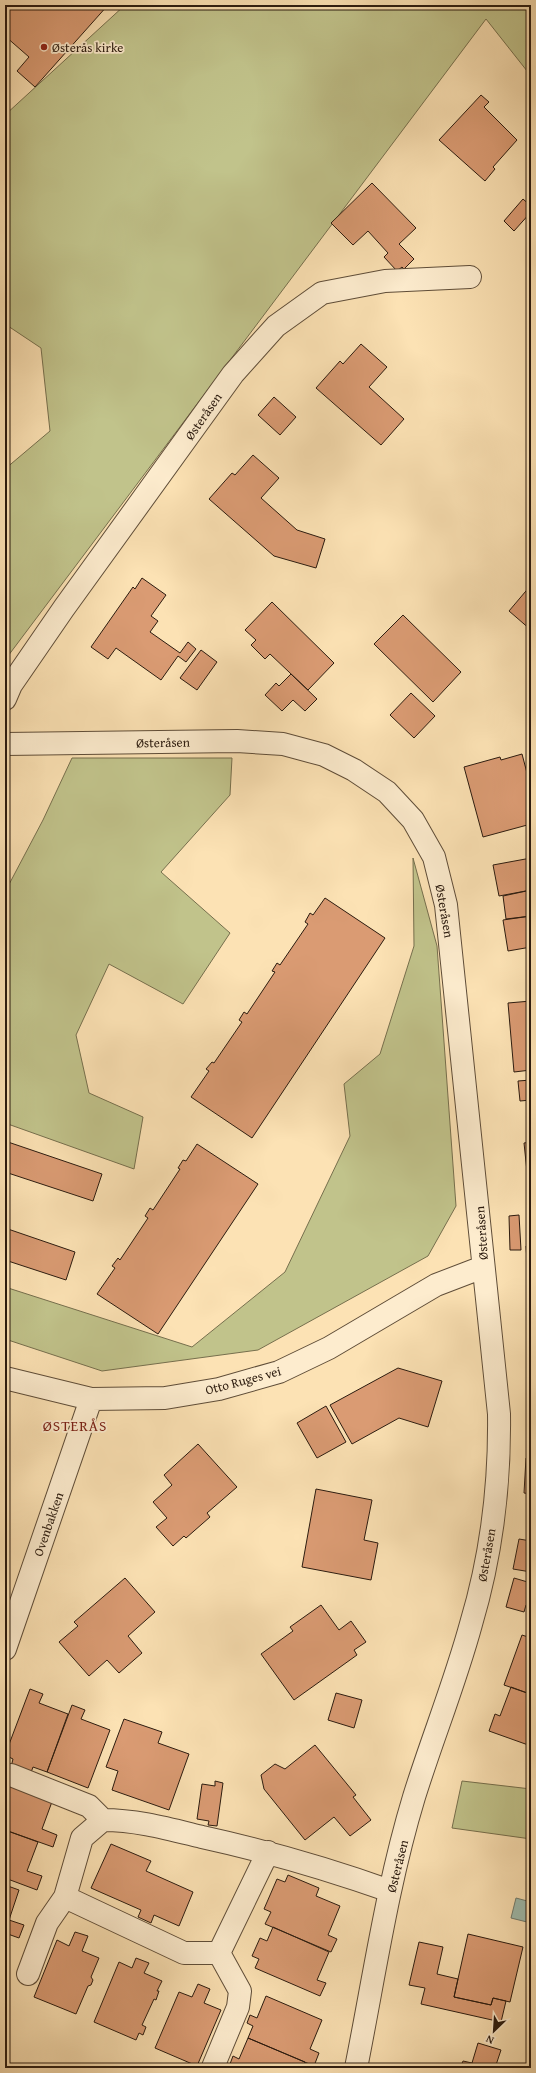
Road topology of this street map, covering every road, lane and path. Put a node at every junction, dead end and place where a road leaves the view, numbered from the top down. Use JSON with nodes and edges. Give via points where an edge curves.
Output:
{"nodes":[{"id":1,"x":470,"y":277,"type":"dead end"},
{"id":2,"x":5,"y":699,"type":"edge"},
{"id":3,"x":5,"y":744,"type":"edge"},
{"id":4,"x":483,"y":1267,"type":"junction"},
{"id":5,"x":5,"y":1378,"type":"edge"},
{"id":6,"x":91,"y":1399,"type":"junction"},
{"id":7,"x":5,"y":1649,"type":"edge"},
{"id":8,"x":11,"y":1775,"type":"dead end"},
{"id":9,"x":103,"y":1820,"type":"junction"},
{"id":10,"x":268,"y":1852,"type":"junction"},
{"id":11,"x":390,"y":1891,"type":"junction"},
{"id":12,"x":65,"y":1897,"type":"junction"},
{"id":13,"x":219,"y":1953,"type":"junction"},
{"id":14,"x":28,"y":1974,"type":"dead end"},
{"id":15,"x":213,"y":2067,"type":"edge"},
{"id":16,"x":356,"y":2068,"type":"edge"}],
"edges":[{"from":1,"to":2,"type":"street","name":"Østeråsen","via":[[385,281],[322,293],[276,326],[233,374],[64,608],[11,685]]},
{"from":3,"to":4,"type":"street","name":"Østeråsen","via":[[237,741],[283,744],[324,755],[354,770],[387,792],[413,820],[434,858],[446,905],[479,1208]]},
{"from":4,"to":6,"type":"street","name":"Otto Ruges vei","via":[[436,1285],[329,1348],[279,1372],[219,1389],[165,1398]]},
{"from":4,"to":11,"type":"street","name":"Østeråsen","via":[[499,1414],[500,1452],[492,1526],[472,1624],[414,1798]]},
{"from":5,"to":6,"type":"street","name":"Otto Ruges vei"},
{"from":6,"to":7,"type":"street","name":"Ovenbakken"},
{"from":8,"to":9,"type":"street","via":[[89,1806]]},
{"from":9,"to":10,"type":"street","via":[[130,1820]]},
{"from":9,"to":12,"type":"street","via":[[82,1838]]},
{"from":10,"to":11,"type":"street","via":[[338,1872]]},
{"from":10,"to":13,"type":"street"},
{"from":11,"to":16,"type":"street","name":"Østeråsen"},
{"from":12,"to":13,"type":"street","via":[[184,1954]]},
{"from":12,"to":14,"type":"street","via":[[47,1923]]},
{"from":13,"to":15,"type":"street","via":[[240,1991],[238,2007]]}]}
